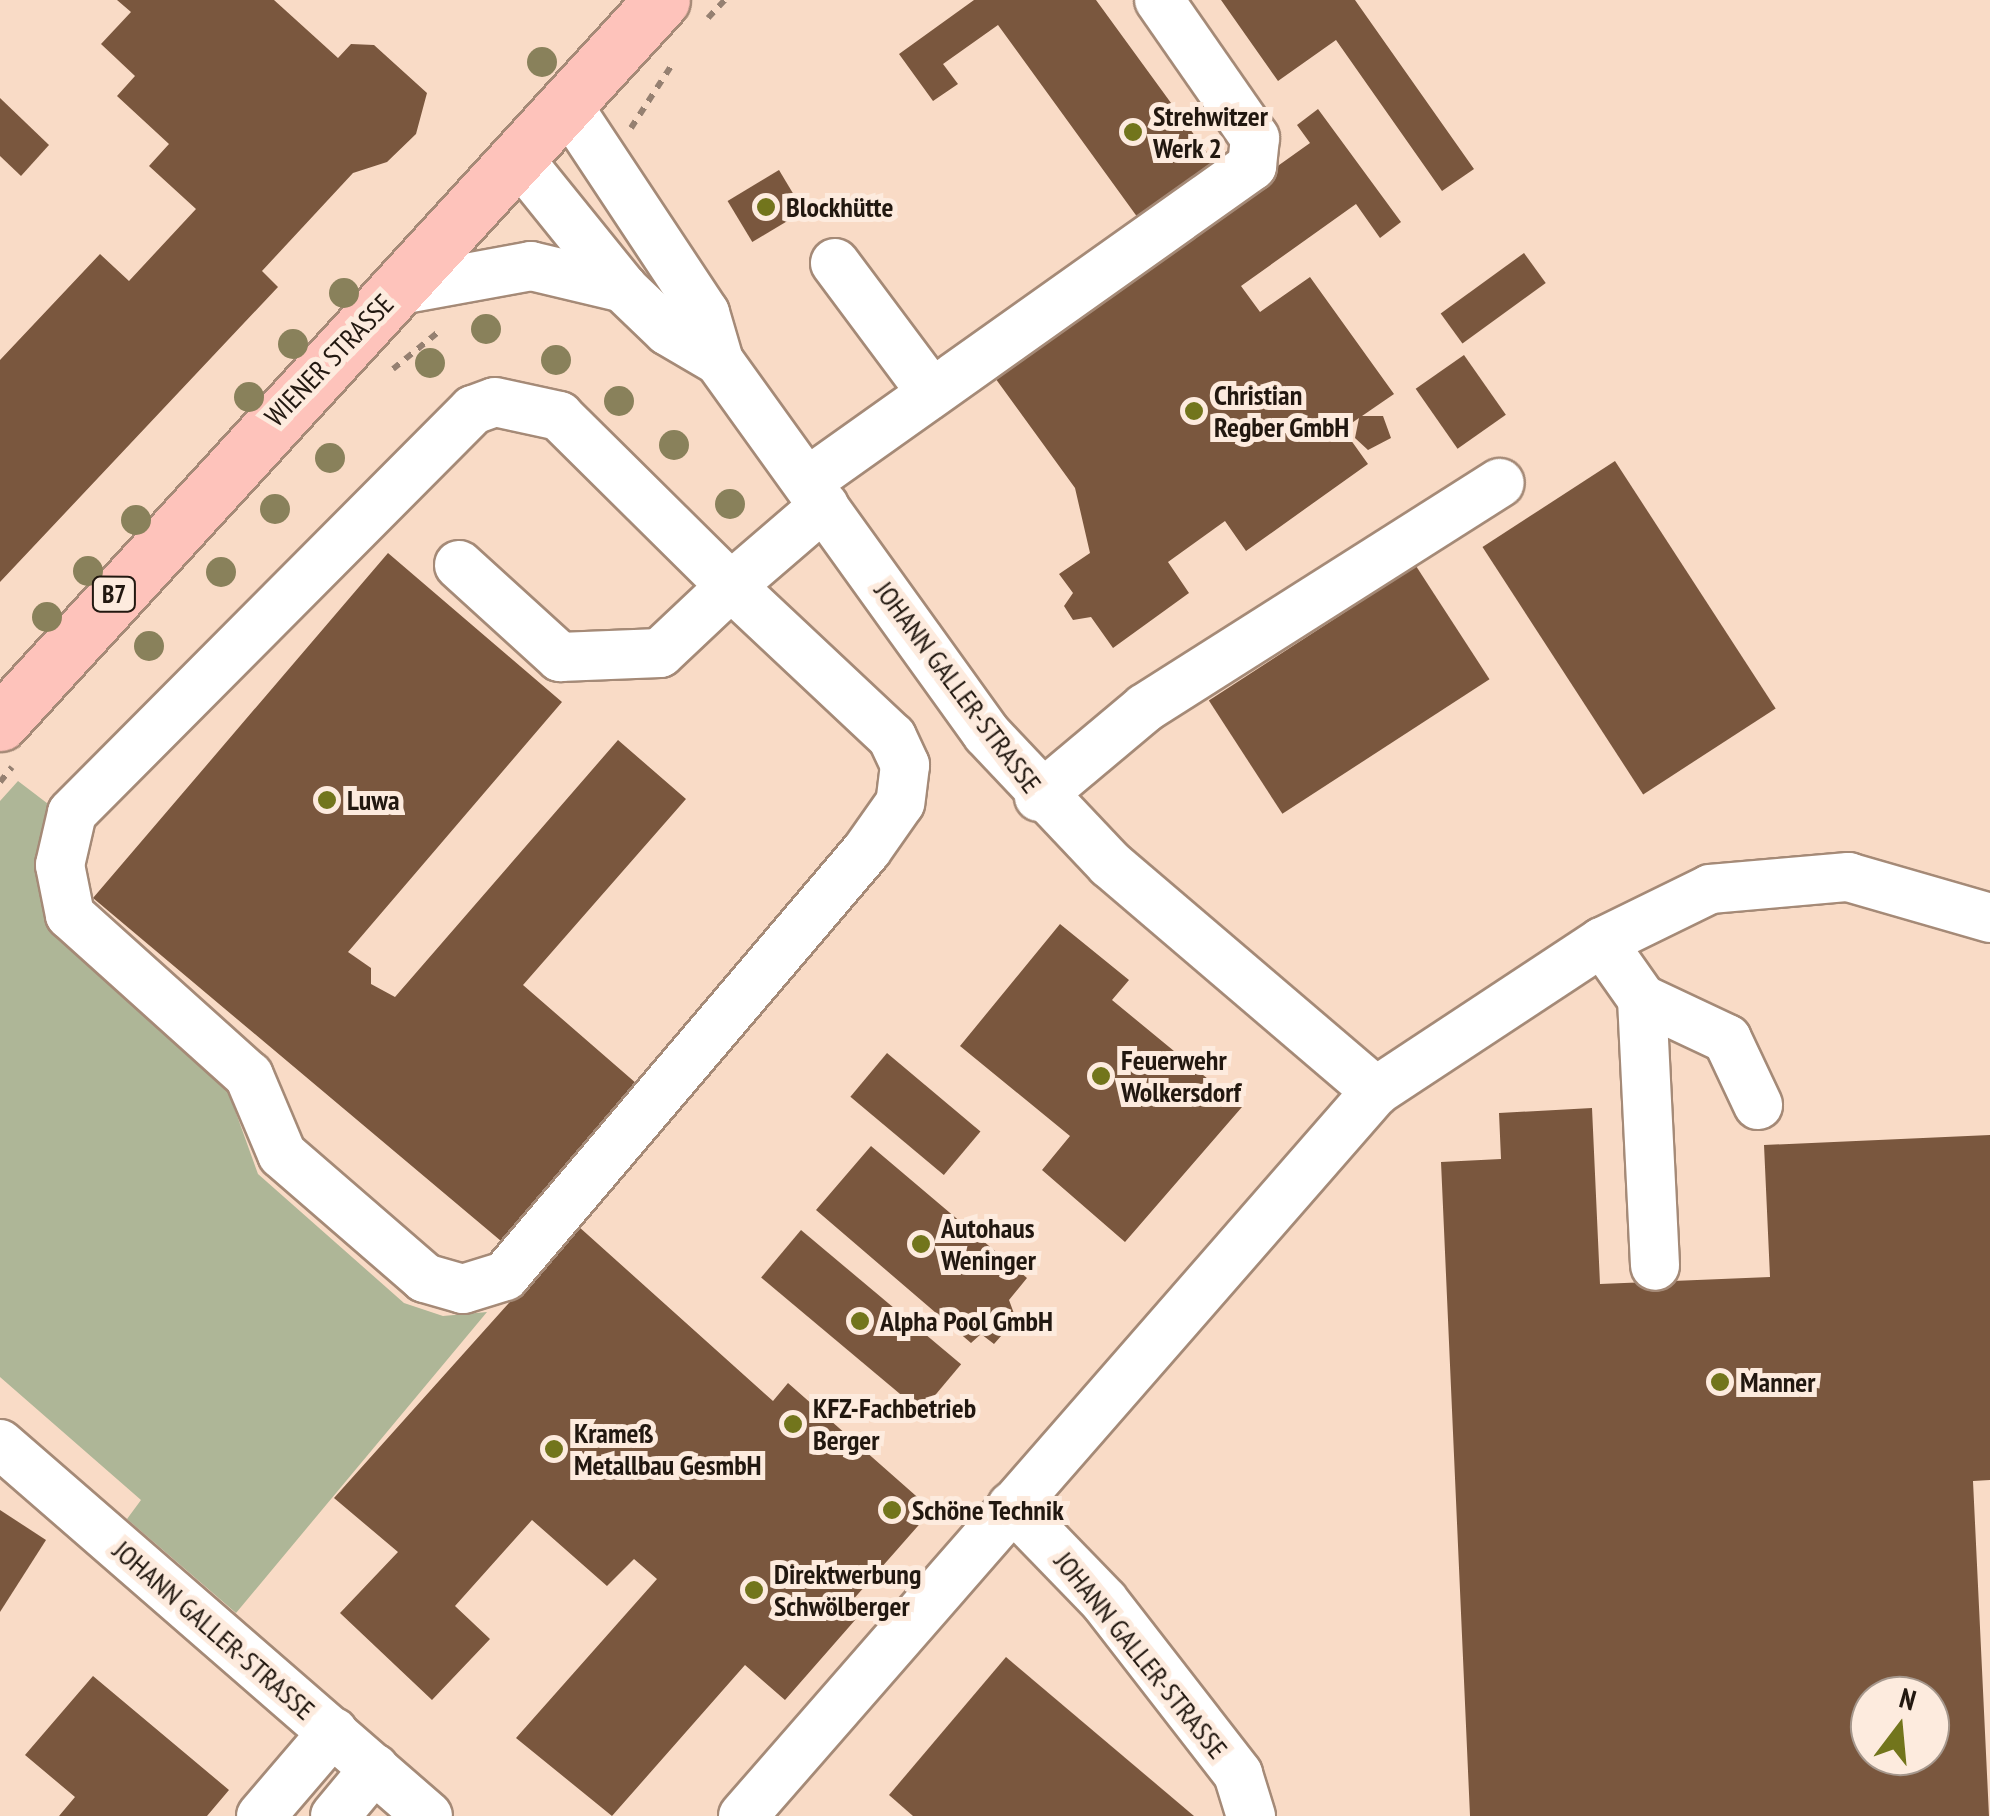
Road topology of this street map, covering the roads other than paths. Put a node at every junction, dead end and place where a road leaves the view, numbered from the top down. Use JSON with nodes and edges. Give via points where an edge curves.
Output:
{"nodes":[{"id":1,"x":662,"y":0,"type":"edge"},
{"id":2,"x":1159,"y":0,"type":"edge"},
{"id":3,"x":566,"y":103,"type":"junction"},
{"id":4,"x":518,"y":159,"type":"junction"},
{"id":5,"x":835,"y":262,"type":"dead end"},
{"id":6,"x":623,"y":288,"type":"junction"},
{"id":7,"x":395,"y":291,"type":"junction"},
{"id":8,"x":719,"y":361,"type":"junction"},
{"id":9,"x":932,"y":392,"type":"junction"},
{"id":10,"x":1500,"y":483,"type":"dead end"},
{"id":11,"x":816,"y":494,"type":"junction"},
{"id":12,"x":459,"y":565,"type":"dead end"},
{"id":13,"x":732,"y":586,"type":"junction"},
{"id":14,"x":0,"y":722,"type":"edge"},
{"id":15,"x":1039,"y":797,"type":"junction"},
{"id":16,"x":1990,"y":918,"type":"edge"},
{"id":17,"x":1602,"y":942,"type":"junction"},
{"id":18,"x":1642,"y":999,"type":"junction"},
{"id":19,"x":1376,"y":1091,"type":"junction"},
{"id":20,"x":1758,"y":1105,"type":"dead end"},
{"id":21,"x":1655,"y":1266,"type":"dead end"},
{"id":22,"x":0,"y":1444,"type":"edge"},
{"id":23,"x":1012,"y":1506,"type":"junction"},
{"id":24,"x":333,"y":1732,"type":"junction"},
{"id":25,"x":375,"y":1768,"type":"junction"},
{"id":26,"x":261,"y":1816,"type":"edge"},
{"id":27,"x":335,"y":1816,"type":"edge"},
{"id":28,"x":428,"y":1816,"type":"edge"},
{"id":29,"x":744,"y":1816,"type":"edge"},
{"id":30,"x":1251,"y":1816,"type":"edge"}],
"edges":[{"from":1,"to":3,"type":"main road","name":"WIENER STRASSE","number":"B7"},
{"from":2,"to":9,"type":"street","via":[[1255,138],[1252,166]]},
{"from":3,"to":4,"type":"main road","name":"WIENER STRASSE","number":"B7"},
{"from":3,"to":8,"type":"street","name":"JOHANN GALLER-STRASSE","via":[[705,313]]},
{"from":4,"to":6,"type":"street","name":"JOHANN GALLER-STRASSE"},
{"from":4,"to":7,"type":"main road","name":"WIENER STRASSE","number":"B7"},
{"from":5,"to":9,"type":"street"},
{"from":6,"to":7,"type":"street","via":[[531,266]]},
{"from":6,"to":8,"type":"street","name":"JOHANN GALLER-STRASSE","via":[[668,331]]},
{"from":7,"to":14,"type":"main road","name":"WIENER STRASSE","number":"B7"},
{"from":8,"to":11,"type":"street","name":"JOHANN GALLER-STRASSE"},
{"from":9,"to":11,"type":"street"},
{"from":10,"to":15,"type":"street","via":[[1145,708]]},
{"from":11,"to":13,"type":"street"},
{"from":11,"to":15,"type":"street","name":"JOHANN GALLER-STRASSE"},
{"from":12,"to":13,"type":"street","via":[[560,657],[660,653]]},
{"from":13,"to":13,"type":"street","via":[[559,416],[484,406],[72,813],[60,865],[70,914],[250,1076],[282,1154],[446,1288],[505,1276],[900,803],[906,764],[892,737]]},
{"from":15,"to":19,"type":"street","name":"JOHANN GALLER-STRASSE"},
{"from":16,"to":17,"type":"street","via":[[1903,887],[1808,874],[1710,889]]},
{"from":17,"to":18,"type":"street"},
{"from":17,"to":19,"type":"street"},
{"from":18,"to":20,"type":"street","via":[[1727,1039]]},
{"from":18,"to":21,"type":"street"},
{"from":19,"to":23,"type":"street"},
{"from":22,"to":24,"type":"street","name":"JOHANN GALLER-STRASSE"},
{"from":23,"to":29,"type":"street"},
{"from":23,"to":30,"type":"street","name":"JOHANN GALLER-STRASSE","via":[[1104,1601],[1238,1774]]},
{"from":24,"to":25,"type":"street","name":"JOHANN GALLER-STRASSE"},
{"from":24,"to":26,"type":"street"},
{"from":25,"to":27,"type":"street"},
{"from":25,"to":28,"type":"street","name":"JOHANN GALLER-STRASSE"}]}
